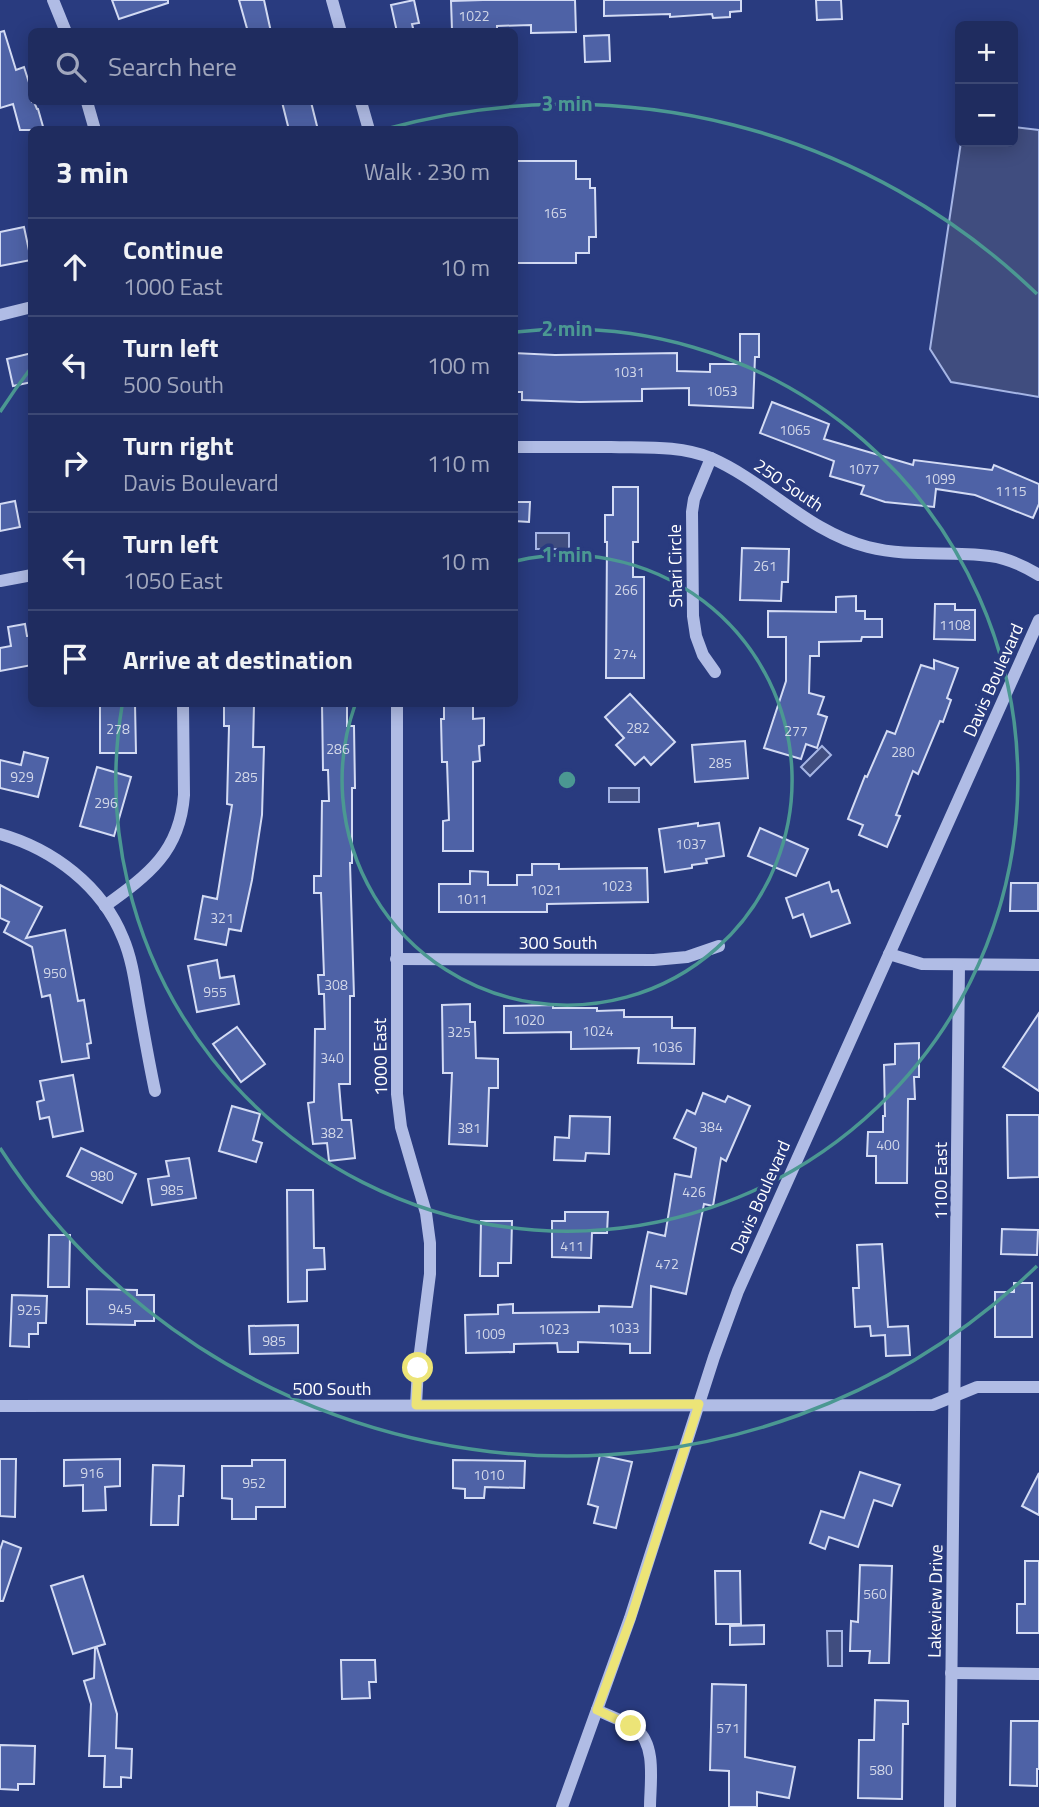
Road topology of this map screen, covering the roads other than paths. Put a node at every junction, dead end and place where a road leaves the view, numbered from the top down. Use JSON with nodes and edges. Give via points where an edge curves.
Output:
{"nodes":[{"id":1,"x":53,"y":0,"type":"edge"},
{"id":2,"x":332,"y":0,"type":"edge"},
{"id":3,"x":64,"y":28,"type":"edge"},
{"id":4,"x":340,"y":28,"type":"edge"},
{"id":5,"x":89,"y":105,"type":"edge"},
{"id":6,"x":362,"y":105,"type":"edge"},
{"id":7,"x":94,"y":126,"type":"edge"},
{"id":8,"x":368,"y":126,"type":"edge"},
{"id":9,"x":28,"y":308,"type":"edge"},
{"id":10,"x":0,"y":315,"type":"edge"},
{"id":11,"x":518,"y":447,"type":"edge"},
{"id":12,"x":710,"y":458,"type":"junction"},
{"id":13,"x":1039,"y":575,"type":"edge"},
{"id":14,"x":28,"y":576,"type":"edge"},
{"id":15,"x":0,"y":581,"type":"edge"},
{"id":16,"x":1039,"y":620,"type":"edge"},
{"id":17,"x":715,"y":672,"type":"dead end"},
{"id":18,"x":183,"y":707,"type":"edge"},
{"id":19,"x":397,"y":707,"type":"edge"},
{"id":20,"x":0,"y":834,"type":"edge"},
{"id":21,"x":105,"y":906,"type":"junction"},
{"id":22,"x":719,"y":946,"type":"dead end"},
{"id":23,"x":889,"y":954,"type":"junction"},
{"id":24,"x":396,"y":959,"type":"junction"},
{"id":25,"x":959,"y":965,"type":"junction"},
{"id":26,"x":1039,"y":965,"type":"edge"},
{"id":27,"x":155,"y":1091,"type":"dead end"},
{"id":28,"x":1039,"y":1387,"type":"edge"},
{"id":29,"x":956,"y":1396,"type":"junction"},
{"id":30,"x":699,"y":1404,"type":"junction"},
{"id":31,"x":416,"y":1405,"type":"junction"},
{"id":32,"x":0,"y":1406,"type":"edge"},
{"id":33,"x":951,"y":1673,"type":"junction"},
{"id":34,"x":1039,"y":1674,"type":"edge"},
{"id":35,"x":597,"y":1710,"type":"junction"},
{"id":36,"x":562,"y":1807,"type":"edge"},
{"id":37,"x":650,"y":1807,"type":"edge"},
{"id":38,"x":950,"y":1807,"type":"edge"}],
"edges":[{"from":1,"to":3,"type":"street"},
{"from":2,"to":4,"type":"street"},
{"from":5,"to":7,"type":"street"},
{"from":6,"to":8,"type":"street"},
{"from":9,"to":10,"type":"street"},
{"from":11,"to":12,"type":"street","name":"250 South","via":[[668,448]]},
{"from":12,"to":13,"type":"street","name":"250 South","via":[[843,540],[895,553],[991,556]]},
{"from":12,"to":17,"type":"street","name":"Shari Circle","via":[[692,512],[693,615],[703,655]]},
{"from":14,"to":15,"type":"street"},
{"from":16,"to":23,"type":"street","name":"Davis Boulevard"},
{"from":18,"to":21,"type":"street","via":[[184,795],[176,833],[151,871]]},
{"from":19,"to":24,"type":"street","name":"1000 East"},
{"from":20,"to":21,"type":"street","via":[[49,854]]},
{"from":21,"to":27,"type":"street","via":[[130,958]]},
{"from":22,"to":24,"type":"street","name":"300 South","via":[[687,957],[654,960]]},
{"from":23,"to":25,"type":"street","via":[[922,964]]},
{"from":23,"to":30,"type":"street","name":"Davis Boulevard","via":[[738,1291]]},
{"from":24,"to":31,"type":"street","name":"1000 East","via":[[398,1110],[430,1243]]},
{"from":25,"to":26,"type":"street"},
{"from":25,"to":29,"type":"street","name":"1100 East"},
{"from":28,"to":29,"type":"street","name":"500 South","via":[[977,1387]]},
{"from":29,"to":30,"type":"street","name":"500 South","via":[[933,1405]]},
{"from":29,"to":33,"type":"street","name":"Lakeview Drive"},
{"from":30,"to":31,"type":"street","name":"500 South"},
{"from":30,"to":35,"type":"street","name":"Davis Boulevard"},
{"from":31,"to":32,"type":"street","name":"500 South"},
{"from":33,"to":34,"type":"street"},
{"from":33,"to":38,"type":"street","name":"Lakeview Drive"},
{"from":35,"to":36,"type":"street","name":"Davis Boulevard"},
{"from":35,"to":37,"type":"street","via":[[631,1726],[645,1739],[650,1757]]}]}
